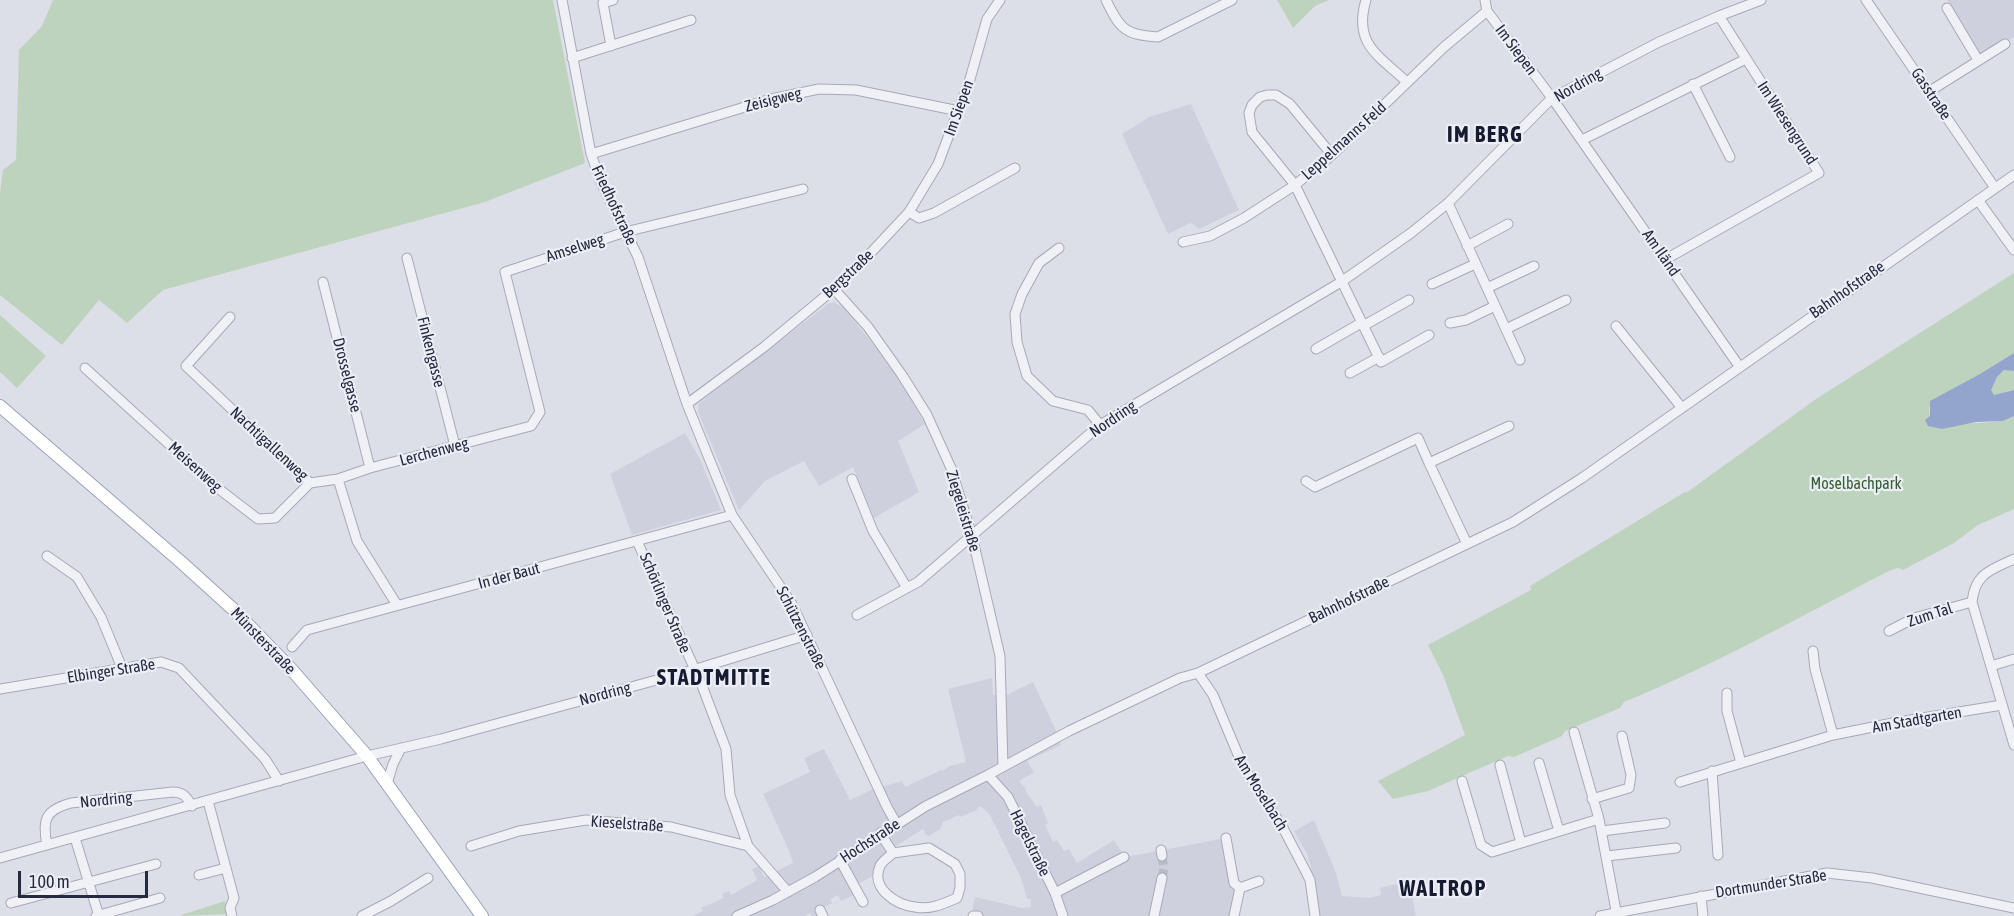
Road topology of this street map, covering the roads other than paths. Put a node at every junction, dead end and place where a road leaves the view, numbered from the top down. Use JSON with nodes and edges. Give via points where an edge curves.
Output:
{"nodes":[{"id":1,"x":562,"y":0,"type":"edge"},
{"id":2,"x":613,"y":0,"type":"edge"},
{"id":3,"x":1000,"y":0,"type":"edge"},
{"id":4,"x":1106,"y":0,"type":"edge"},
{"id":5,"x":1232,"y":0,"type":"edge"},
{"id":6,"x":1366,"y":0,"type":"edge"},
{"id":7,"x":1485,"y":0,"type":"edge"},
{"id":8,"x":1761,"y":0,"type":"edge"},
{"id":9,"x":1866,"y":0,"type":"edge"},
{"id":10,"x":602,"y":2,"type":"edge"},
{"id":11,"x":1947,"y":8,"type":"dead end"},
{"id":12,"x":1487,"y":11,"type":"junction"},
{"id":13,"x":1719,"y":16,"type":"junction"},
{"id":14,"x":691,"y":20,"type":"dead end"},
{"id":15,"x":2005,"y":44,"type":"dead end"},
{"id":16,"x":611,"y":46,"type":"junction"},
{"id":17,"x":572,"y":58,"type":"junction"},
{"id":18,"x":1746,"y":59,"type":"junction"},
{"id":19,"x":1977,"y":60,"type":"junction"},
{"id":20,"x":1407,"y":82,"type":"junction"},
{"id":21,"x":1693,"y":84,"type":"junction"},
{"id":22,"x":1930,"y":91,"type":"junction"},
{"id":23,"x":1552,"y":98,"type":"junction"},
{"id":24,"x":959,"y":111,"type":"junction"},
{"id":25,"x":1582,"y":140,"type":"junction"},
{"id":26,"x":591,"y":154,"type":"junction"},
{"id":27,"x":1332,"y":155,"type":"junction"},
{"id":28,"x":1730,"y":157,"type":"dead end"},
{"id":29,"x":1015,"y":168,"type":"dead end"},
{"id":30,"x":2014,"y":174,"type":"edge"},
{"id":31,"x":1295,"y":185,"type":"junction"},
{"id":32,"x":1995,"y":188,"type":"junction"},
{"id":33,"x":803,"y":189,"type":"dead end"},
{"id":34,"x":1978,"y":200,"type":"junction"},
{"id":35,"x":1448,"y":203,"type":"junction"},
{"id":36,"x":909,"y":212,"type":"junction"},
{"id":37,"x":1508,"y":224,"type":"dead end"},
{"id":38,"x":625,"y":232,"type":"junction"},
{"id":39,"x":1183,"y":242,"type":"dead end"},
{"id":40,"x":1467,"y":246,"type":"junction"},
{"id":41,"x":1059,"y":248,"type":"dead end"},
{"id":42,"x":2014,"y":250,"type":"edge"},
{"id":43,"x":407,"y":258,"type":"dead end"},
{"id":44,"x":1666,"y":259,"type":"junction"},
{"id":45,"x":1475,"y":264,"type":"junction"},
{"id":46,"x":1534,"y":266,"type":"dead end"},
{"id":47,"x":323,"y":282,"type":"dead end"},
{"id":48,"x":1341,"y":282,"type":"junction"},
{"id":49,"x":1432,"y":284,"type":"dead end"},
{"id":50,"x":1487,"y":288,"type":"junction"},
{"id":51,"x":834,"y":289,"type":"junction"},
{"id":52,"x":1409,"y":300,"type":"dead end"},
{"id":53,"x":1566,"y":300,"type":"dead end"},
{"id":54,"x":1495,"y":306,"type":"junction"},
{"id":55,"x":230,"y":317,"type":"dead end"},
{"id":56,"x":1450,"y":323,"type":"dead end"},
{"id":57,"x":1362,"y":324,"type":"junction"},
{"id":58,"x":1616,"y":326,"type":"dead end"},
{"id":59,"x":1506,"y":329,"type":"junction"},
{"id":60,"x":1428,"y":335,"type":"dead end"},
{"id":61,"x":1316,"y":349,"type":"dead end"},
{"id":62,"x":1379,"y":357,"type":"junction"},
{"id":63,"x":1520,"y":360,"type":"dead end"},
{"id":64,"x":1739,"y":366,"type":"junction"},
{"id":65,"x":85,"y":368,"type":"dead end"},
{"id":66,"x":1350,"y":373,"type":"dead end"},
{"id":67,"x":687,"y":404,"type":"junction"},
{"id":68,"x":0,"y":406,"type":"edge"},
{"id":69,"x":1682,"y":408,"type":"junction"},
{"id":70,"x":1100,"y":425,"type":"junction"},
{"id":71,"x":531,"y":426,"type":"joint"},
{"id":72,"x":1509,"y":426,"type":"dead end"},
{"id":73,"x":455,"y":446,"type":"junction"},
{"id":74,"x":1429,"y":462,"type":"junction"},
{"id":75,"x":370,"y":468,"type":"junction"},
{"id":76,"x":338,"y":479,"type":"junction"},
{"id":77,"x":852,"y":479,"type":"dead end"},
{"id":78,"x":1306,"y":481,"type":"dead end"},
{"id":79,"x":310,"y":483,"type":"junction"},
{"id":80,"x":732,"y":515,"type":"junction"},
{"id":81,"x":972,"y":536,"type":"junction"},
{"id":82,"x":638,"y":541,"type":"junction"},
{"id":83,"x":1467,"y":544,"type":"junction"},
{"id":84,"x":47,"y":556,"type":"dead end"},
{"id":85,"x":2014,"y":559,"type":"edge"},
{"id":86,"x":907,"y":588,"type":"junction"},
{"id":87,"x":1972,"y":602,"type":"junction"},
{"id":88,"x":397,"y":605,"type":"junction"},
{"id":89,"x":857,"y":615,"type":"dead end"},
{"id":90,"x":1889,"y":631,"type":"dead end"},
{"id":91,"x":807,"y":635,"type":"junction"},
{"id":92,"x":292,"y":647,"type":"dead end"},
{"id":93,"x":1813,"y":651,"type":"dead end"},
{"id":94,"x":2014,"y":659,"type":"edge"},
{"id":95,"x":1991,"y":666,"type":"junction"},
{"id":96,"x":122,"y":668,"type":"junction"},
{"id":97,"x":693,"y":670,"type":"junction"},
{"id":98,"x":1198,"y":673,"type":"junction"},
{"id":99,"x":0,"y":689,"type":"edge"},
{"id":100,"x":1727,"y":693,"type":"dead end"},
{"id":101,"x":2002,"y":705,"type":"junction"},
{"id":102,"x":1574,"y":732,"type":"dead end"},
{"id":103,"x":1833,"y":735,"type":"junction"},
{"id":104,"x":1622,"y":736,"type":"dead end"},
{"id":105,"x":2014,"y":745,"type":"edge"},
{"id":106,"x":401,"y":748,"type":"junction"},
{"id":107,"x":367,"y":756,"type":"junction"},
{"id":108,"x":1539,"y":763,"type":"dead end"},
{"id":109,"x":1741,"y":763,"type":"junction"},
{"id":110,"x":1500,"y":765,"type":"dead end"},
{"id":111,"x":1003,"y":767,"type":"junction"},
{"id":112,"x":1712,"y":771,"type":"junction"},
{"id":113,"x":988,"y":775,"type":"junction"},
{"id":114,"x":279,"y":781,"type":"junction"},
{"id":115,"x":1462,"y":781,"type":"dead end"},
{"id":116,"x":1680,"y":782,"type":"dead end"},
{"id":117,"x":387,"y":784,"type":"junction"},
{"id":118,"x":1592,"y":799,"type":"junction"},
{"id":119,"x":208,"y":801,"type":"junction"},
{"id":120,"x":192,"y":806,"type":"junction"},
{"id":121,"x":1599,"y":819,"type":"junction"},
{"id":122,"x":896,"y":823,"type":"junction"},
{"id":123,"x":1665,"y":823,"type":"dead end"},
{"id":124,"x":1559,"y":831,"type":"junction"},
{"id":125,"x":1602,"y":831,"type":"junction"},
{"id":126,"x":880,"y":833,"type":"junction"},
{"id":127,"x":75,"y":838,"type":"junction"},
{"id":128,"x":1226,"y":838,"type":"dead end"},
{"id":129,"x":1521,"y":843,"type":"junction"},
{"id":130,"x":47,"y":845,"type":"junction"},
{"id":131,"x":471,"y":846,"type":"dead end"},
{"id":132,"x":748,"y":846,"type":"junction"},
{"id":133,"x":1676,"y":848,"type":"dead end"},
{"id":134,"x":893,"y":853,"type":"junction"},
{"id":135,"x":1718,"y":855,"type":"dead end"},
{"id":136,"x":1607,"y":856,"type":"junction"},
{"id":137,"x":1124,"y":857,"type":"dead end"},
{"id":138,"x":0,"y":858,"type":"edge"},
{"id":139,"x":840,"y":860,"type":"junction"},
{"id":140,"x":156,"y":864,"type":"dead end"},
{"id":141,"x":226,"y":868,"type":"junction"},
{"id":142,"x":199,"y":875,"type":"dead end"},
{"id":143,"x":428,"y":878,"type":"dead end"},
{"id":144,"x":1162,"y":878,"type":"tunnel mouth"},
{"id":145,"x":1259,"y":881,"type":"dead end"},
{"id":146,"x":87,"y":882,"type":"junction"},
{"id":147,"x":1240,"y":888,"type":"junction"},
{"id":148,"x":788,"y":892,"type":"junction"},
{"id":149,"x":1055,"y":893,"type":"junction"},
{"id":150,"x":1701,"y":896,"type":"junction"},
{"id":151,"x":160,"y":898,"type":"dead end"},
{"id":152,"x":862,"y":902,"type":"dead end"},
{"id":153,"x":11,"y":903,"type":"dead end"},
{"id":154,"x":2014,"y":908,"type":"edge"},
{"id":155,"x":760,"y":912,"type":"edge"},
{"id":156,"x":918,"y":912,"type":"edge"},
{"id":157,"x":1617,"y":914,"type":"edge"},
{"id":158,"x":98,"y":916,"type":"edge"},
{"id":159,"x":232,"y":916,"type":"edge"},
{"id":160,"x":362,"y":916,"type":"edge"},
{"id":161,"x":482,"y":916,"type":"edge"},
{"id":162,"x":737,"y":916,"type":"edge"},
{"id":163,"x":1064,"y":916,"type":"edge"},
{"id":164,"x":1154,"y":916,"type":"edge"},
{"id":165,"x":1234,"y":916,"type":"edge"},
{"id":166,"x":1315,"y":916,"type":"edge"},
{"id":167,"x":1600,"y":916,"type":"edge"},
{"id":168,"x":1703,"y":916,"type":"edge"}],
"edges":[{"from":1,"to":17,"type":"street","name":"Friedhofstraße"},
{"from":2,"to":10,"type":"street"},
{"from":3,"to":24,"type":"street","name":"Im Siepen","via":[[987,19]]},
{"from":4,"to":5,"type":"street","via":[[1117,22],[1128,31],[1158,37]]},
{"from":6,"to":20,"type":"street","via":[[1361,28],[1367,44]]},
{"from":7,"to":12,"type":"street","name":"Im Siepen"},
{"from":8,"to":13,"type":"street","name":"Nordring"},
{"from":9,"to":22,"type":"street","name":"Gasstraße"},
{"from":10,"to":16,"type":"street"},
{"from":11,"to":19,"type":"street"},
{"from":12,"to":20,"type":"street","name":"Leppelmanns Feld"},
{"from":12,"to":23,"type":"street","name":"Im Siepen"},
{"from":13,"to":18,"type":"street","name":"Im Wiesengrund"},
{"from":13,"to":23,"type":"street","name":"Nordring","via":[[1659,42]]},
{"from":14,"to":16,"type":"street"},
{"from":15,"to":19,"type":"street"},
{"from":16,"to":17,"type":"street"},
{"from":17,"to":26,"type":"street","name":"Friedhofstraße"},
{"from":18,"to":21,"type":"street"},
{"from":18,"to":44,"type":"street","name":"Im Wiesengrund","via":[[1819,173]]},
{"from":19,"to":22,"type":"street"},
{"from":20,"to":27,"type":"street","name":"Leppelmanns Feld"},
{"from":21,"to":25,"type":"street"},
{"from":21,"to":28,"type":"street"},
{"from":22,"to":32,"type":"street","name":"Gasstraße"},
{"from":23,"to":25,"type":"street","name":"Am Iländ"},
{"from":23,"to":35,"type":"street","name":"Nordring"},
{"from":24,"to":26,"type":"street","name":"Zeisigweg","via":[[856,90],[819,89],[771,99]]},
{"from":24,"to":36,"type":"street","name":"Im Siepen","via":[[938,164]]},
{"from":25,"to":44,"type":"street","name":"Am Iländ"},
{"from":26,"to":38,"type":"street","name":"Friedhofstraße"},
{"from":27,"to":31,"type":"street","name":"Leppelmanns Feld"},
{"from":27,"to":31,"type":"street","via":[[1290,104],[1276,95],[1260,98],[1249,113],[1252,132]]},
{"from":29,"to":36,"type":"street","via":[[934,213],[920,218]]},
{"from":30,"to":32,"type":"street","name":"Bahnhofstraße"},
{"from":31,"to":39,"type":"street","name":"Leppelmanns Feld","via":[[1210,236]]},
{"from":31,"to":48,"type":"street"},
{"from":32,"to":34,"type":"street","name":"Bahnhofstraße"},
{"from":33,"to":38,"type":"street","name":"Amselweg"},
{"from":34,"to":42,"type":"street"},
{"from":34,"to":64,"type":"street","name":"Bahnhofstraße"},
{"from":35,"to":40,"type":"street"},
{"from":35,"to":48,"type":"street","name":"Nordring"},
{"from":36,"to":51,"type":"street","name":"Bergstraße"},
{"from":37,"to":40,"type":"street"},
{"from":38,"to":67,"type":"street","name":"Friedhofstraße","via":[[638,257]]},
{"from":38,"to":71,"type":"street","name":"Amselweg","via":[[505,272],[540,412]]},
{"from":40,"to":45,"type":"street"},
{"from":41,"to":70,"type":"street","via":[[1039,263],[1022,294],[1015,314],[1017,342],[1027,376],[1053,401],[1088,410]]},
{"from":43,"to":73,"type":"street","name":"Finkengasse"},
{"from":44,"to":64,"type":"street","name":"Am Iländ"},
{"from":45,"to":49,"type":"street"},
{"from":45,"to":50,"type":"street"},
{"from":46,"to":50,"type":"street"},
{"from":47,"to":75,"type":"street","name":"Drosselgasse"},
{"from":48,"to":57,"type":"street"},
{"from":48,"to":70,"type":"street","name":"Nordring"},
{"from":50,"to":54,"type":"street"},
{"from":51,"to":67,"type":"street","name":"Bergstraße"},
{"from":51,"to":81,"type":"street","name":"Ziegeleistraße","via":[[868,327],[927,415],[951,468]]},
{"from":52,"to":57,"type":"street"},
{"from":53,"to":59,"type":"street"},
{"from":54,"to":56,"type":"street"},
{"from":54,"to":59,"type":"street"},
{"from":55,"to":79,"type":"street","name":"Nachtigallenweg","via":[[186,366]]},
{"from":57,"to":61,"type":"street"},
{"from":57,"to":62,"type":"street"},
{"from":58,"to":69,"type":"street"},
{"from":59,"to":63,"type":"street"},
{"from":60,"to":62,"type":"street","via":[[1381,362]]},
{"from":62,"to":66,"type":"street"},
{"from":64,"to":69,"type":"street","name":"Bahnhofstraße"},
{"from":65,"to":79,"type":"street","name":"Meisenweg","via":[[215,486],[258,519],[275,518]]},
{"from":67,"to":80,"type":"street","name":"Schützenstraße"},
{"from":68,"to":107,"type":"main road","name":"Münsterstraße","via":[[234,610]]},
{"from":69,"to":83,"type":"street","name":"Bahnhofstraße","via":[[1513,522]]},
{"from":70,"to":81,"type":"street","name":"Nordring"},
{"from":71,"to":73,"type":"street","name":"Lerchenweg"},
{"from":72,"to":74,"type":"street"},
{"from":73,"to":75,"type":"street","name":"Lerchenweg"},
{"from":74,"to":78,"type":"street","via":[[1418,438],[1315,487]]},
{"from":74,"to":83,"type":"street"},
{"from":75,"to":76,"type":"street","name":"Lerchenweg"},
{"from":76,"to":79,"type":"street","name":"Nachtigallenweg"},
{"from":76,"to":88,"type":"street","via":[[357,541]]},
{"from":77,"to":86,"type":"street","via":[[873,531]]},
{"from":80,"to":82,"type":"street","name":"In der Baut"},
{"from":80,"to":91,"type":"street","name":"Schützenstraße","via":[[792,604]]},
{"from":81,"to":86,"type":"street","name":"Nordring"},
{"from":81,"to":111,"type":"street","name":"Ziegeleistraße","via":[[1000,656]]},
{"from":82,"to":88,"type":"street","name":"In der Baut"},
{"from":82,"to":97,"type":"street","name":"Schörlinger Straße"},
{"from":83,"to":98,"type":"street","name":"Bahnhofstraße"},
{"from":84,"to":96,"type":"street","via":[[77,577],[101,616]]},
{"from":85,"to":87,"type":"street","name":"Zum Tal","via":[[1983,574],[1973,588]]},
{"from":86,"to":89,"type":"street","name":"Nordring"},
{"from":87,"to":90,"type":"street","name":"Zum Tal","via":[[1914,618]]},
{"from":87,"to":95,"type":"street","name":"Zum Tal"},
{"from":88,"to":92,"type":"street","name":"In der Baut","via":[[308,630]]},
{"from":91,"to":97,"type":"street","name":"Nordring"},
{"from":91,"to":122,"type":"street","name":"Schützenstraße"},
{"from":93,"to":103,"type":"street"},
{"from":94,"to":95,"type":"street"},
{"from":95,"to":101,"type":"street","name":"Zum Tal"},
{"from":96,"to":99,"type":"street","name":"Elbinger Straße"},
{"from":96,"to":114,"type":"street","name":"Elbinger Straße","via":[[161,662],[179,668],[265,759]]},
{"from":97,"to":106,"type":"street","name":"Nordring"},
{"from":97,"to":132,"type":"street","name":"Schörlinger Straße","via":[[726,749],[730,795]]},
{"from":98,"to":111,"type":"street","name":"Bahnhofstraße","via":[[1059,736]]},
{"from":98,"to":166,"type":"street","name":"Am Moselbach","via":[[1213,695],[1242,764],[1283,828],[1310,880]]},
{"from":100,"to":109,"type":"street","via":[[1727,711]]},
{"from":101,"to":103,"type":"street","name":"Am Stadtgarten"},
{"from":101,"to":105,"type":"street","name":"Zum Tal"},
{"from":102,"to":118,"type":"street"},
{"from":103,"to":109,"type":"street","name":"Am Stadtgarten"},
{"from":104,"to":118,"type":"street","via":[[1631,775],[1629,788]]},
{"from":106,"to":107,"type":"street","name":"Nordring"},
{"from":106,"to":117,"type":"street"},
{"from":107,"to":114,"type":"street","name":"Nordring"},
{"from":107,"to":117,"type":"main road","name":"Münsterstraße"},
{"from":108,"to":124,"type":"street"},
{"from":109,"to":112,"type":"street","name":"Am Stadtgarten"},
{"from":110,"to":129,"type":"street"},
{"from":111,"to":113,"type":"street","name":"Hochstraße"},
{"from":112,"to":116,"type":"street","name":"Am Stadtgarten"},
{"from":112,"to":135,"type":"street"},
{"from":113,"to":122,"type":"street","name":"Hochstraße"},
{"from":113,"to":149,"type":"street","name":"Hagelstraße","via":[[1008,797]]},
{"from":114,"to":119,"type":"street","name":"Nordring"},
{"from":115,"to":129,"type":"street","via":[[1481,845],[1492,852]]},
{"from":117,"to":161,"type":"main road","name":"Münsterstraße"},
{"from":118,"to":121,"type":"street"},
{"from":119,"to":120,"type":"street","name":"Nordring"},
{"from":119,"to":141,"type":"street"},
{"from":120,"to":127,"type":"street","name":"Nordring"},
{"from":120,"to":130,"type":"street","name":"Nordring","via":[[180,792],[71,803],[58,807],[47,818]]},
{"from":121,"to":124,"type":"street"},
{"from":121,"to":125,"type":"street"},
{"from":122,"to":126,"type":"street","name":"Hochstraße"},
{"from":123,"to":125,"type":"street"},
{"from":124,"to":129,"type":"street"},
{"from":125,"to":136,"type":"street"},
{"from":126,"to":134,"type":"street"},
{"from":126,"to":139,"type":"street","name":"Hochstraße"},
{"from":127,"to":130,"type":"street","name":"Nordring"},
{"from":127,"to":146,"type":"street"},
{"from":128,"to":147,"type":"street","via":[[1234,883]]},
{"from":130,"to":138,"type":"street","name":"Nordring"},
{"from":131,"to":132,"type":"street","name":"Kieselstraße","via":[[519,831],[586,820],[671,826]]},
{"from":132,"to":148,"type":"street","name":"Schörlinger Straße"},
{"from":133,"to":136,"type":"street"},
{"from":134,"to":156,"type":"street","via":[[880,865],[878,876],[884,892]]},
{"from":134,"to":156,"type":"street","via":[[929,848],[955,864],[960,874],[957,898]]},
{"from":136,"to":157,"type":"street"},
{"from":137,"to":149,"type":"street"},
{"from":139,"to":148,"type":"street","name":"Hochstraße"},
{"from":139,"to":152,"type":"street"},
{"from":140,"to":146,"type":"street"},
{"from":141,"to":142,"type":"street"},
{"from":141,"to":159,"type":"street","via":[[234,898]]},
{"from":143,"to":160,"type":"street"},
{"from":144,"to":164,"type":"street"},
{"from":145,"to":147,"type":"street"},
{"from":146,"to":153,"type":"street"},
{"from":146,"to":158,"type":"street"},
{"from":147,"to":165,"type":"street"},
{"from":148,"to":155,"type":"street","name":"Hochstraße"},
{"from":149,"to":163,"type":"street","name":"Hagelstraße"},
{"from":150,"to":154,"type":"street","name":"Dortmunder Straße","via":[[1827,873],[1872,878]]},
{"from":150,"to":157,"type":"street","name":"Dortmunder Straße"},
{"from":150,"to":168,"type":"street"},
{"from":151,"to":158,"type":"street"},
{"from":155,"to":162,"type":"street","name":"Hochstraße"},
{"from":157,"to":167,"type":"street","name":"Dortmunder Straße"}]}
